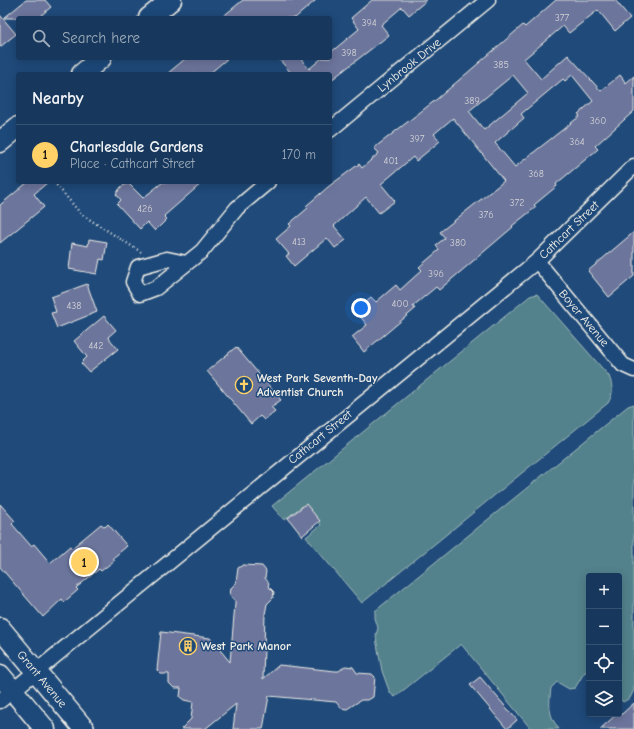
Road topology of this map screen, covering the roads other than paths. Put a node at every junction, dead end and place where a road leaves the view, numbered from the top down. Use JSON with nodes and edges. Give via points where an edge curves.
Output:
{"nodes":[{"id":1,"x":171,"y":0,"type":"edge"},
{"id":2,"x":488,"y":0,"type":"edge"},
{"id":3,"x":151,"y":16,"type":"edge"},
{"id":4,"x":99,"y":60,"type":"edge"},
{"id":5,"x":84,"y":72,"type":"edge"},
{"id":6,"x":332,"y":128,"type":"edge"},
{"id":7,"x":16,"y":129,"type":"edge"},
{"id":8,"x":0,"y":142,"type":"edge"},
{"id":9,"x":634,"y":166,"type":"edge"},
{"id":10,"x":266,"y":184,"type":"edge"},
{"id":11,"x":537,"y":261,"type":"junction"},
{"id":12,"x":186,"y":263,"type":"junction"},
{"id":13,"x":634,"y":370,"type":"edge"},
{"id":14,"x":0,"y":628,"type":"edge"},
{"id":15,"x":35,"y":670,"type":"junction"},
{"id":16,"x":0,"y":675,"type":"edge"},
{"id":17,"x":6,"y":695,"type":"edge"},
{"id":18,"x":45,"y":729,"type":"edge"},
{"id":19,"x":84,"y":729,"type":"edge"}],
"edges":[{"from":1,"to":3,"type":"main road"},
{"from":2,"to":6,"type":"street","name":"Lynbrook Drive"},
{"from":4,"to":5,"type":"main road"},
{"from":7,"to":8,"type":"main road"},
{"from":9,"to":11,"type":"street","name":"Cathcart Street"},
{"from":10,"to":12,"type":"street","via":[[237,208],[202,251]]},
{"from":11,"to":13,"type":"street","name":"Boyer Avenue","via":[[623,365]]},
{"from":11,"to":15,"type":"street","name":"Cathcart Street"},
{"from":12,"to":12,"type":"street","via":[[167,259],[138,267],[133,282],[140,294],[156,288]]},
{"from":14,"to":15,"type":"main road","name":"Grant Avenue"},
{"from":15,"to":17,"type":"street","name":"Cathcart Street"},
{"from":15,"to":19,"type":"main road","name":"Grant Avenue"},
{"from":16,"to":17,"type":"main road"},
{"from":17,"to":18,"type":"main road"}]}
